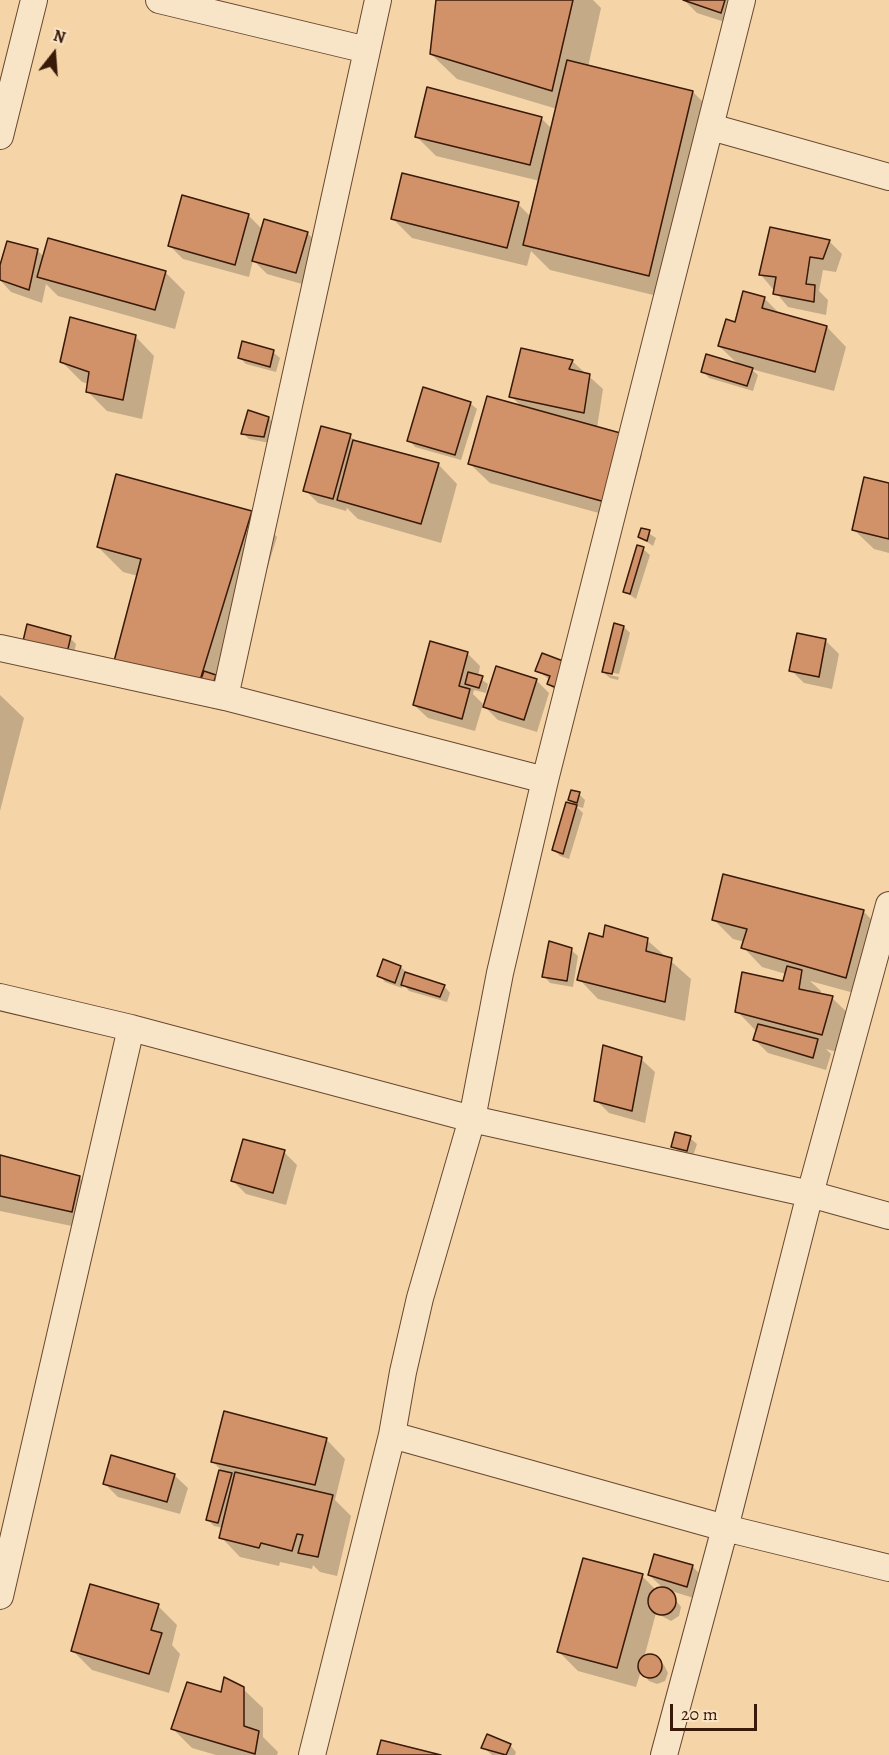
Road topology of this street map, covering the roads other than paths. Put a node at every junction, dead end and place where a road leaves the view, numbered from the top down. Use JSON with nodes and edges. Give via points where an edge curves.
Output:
{"nodes":[{"id":1,"x":34,"y":0,"type":"edge"},
{"id":2,"x":159,"y":0,"type":"edge"},
{"id":3,"x":378,"y":0,"type":"edge"},
{"id":4,"x":742,"y":0,"type":"edge"},
{"id":5,"x":367,"y":50,"type":"junction"},
{"id":6,"x":711,"y":127,"type":"junction"},
{"id":7,"x":0,"y":136,"type":"edge"},
{"id":8,"x":889,"y":177,"type":"edge"},
{"id":9,"x":0,"y":648,"type":"edge"},
{"id":10,"x":225,"y":697,"type":"junction"},
{"id":11,"x":545,"y":780,"type":"junction"},
{"id":12,"x":889,"y":905,"type":"edge"},
{"id":13,"x":0,"y":997,"type":"edge"},
{"id":14,"x":131,"y":1028,"type":"junction"},
{"id":15,"x":472,"y":1119,"type":"junction"},
{"id":16,"x":810,"y":1194,"type":"junction"},
{"id":17,"x":889,"y":1216,"type":"edge"},
{"id":18,"x":393,"y":1435,"type":"junction"},
{"id":19,"x":725,"y":1528,"type":"junction"},
{"id":20,"x":889,"y":1568,"type":"edge"},
{"id":21,"x":0,"y":1596,"type":"edge"},
{"id":22,"x":312,"y":1755,"type":"edge"},
{"id":23,"x":664,"y":1755,"type":"edge"}],
"edges":[{"from":1,"to":7,"type":"street"},
{"from":2,"to":5,"type":"street"},
{"from":3,"to":5,"type":"street"},
{"from":4,"to":6,"type":"street"},
{"from":5,"to":10,"type":"street"},
{"from":6,"to":8,"type":"street"},
{"from":6,"to":11,"type":"street"},
{"from":9,"to":10,"type":"street"},
{"from":10,"to":11,"type":"street"},
{"from":11,"to":15,"type":"street","via":[[500,973]]},
{"from":12,"to":16,"type":"street"},
{"from":13,"to":14,"type":"street"},
{"from":14,"to":15,"type":"street"},
{"from":14,"to":21,"type":"street"},
{"from":15,"to":16,"type":"street"},
{"from":15,"to":18,"type":"street","via":[[420,1298]]},
{"from":16,"to":17,"type":"street"},
{"from":16,"to":19,"type":"street"},
{"from":18,"to":19,"type":"street"},
{"from":18,"to":22,"type":"street"},
{"from":19,"to":20,"type":"street"},
{"from":19,"to":23,"type":"street"}]}
